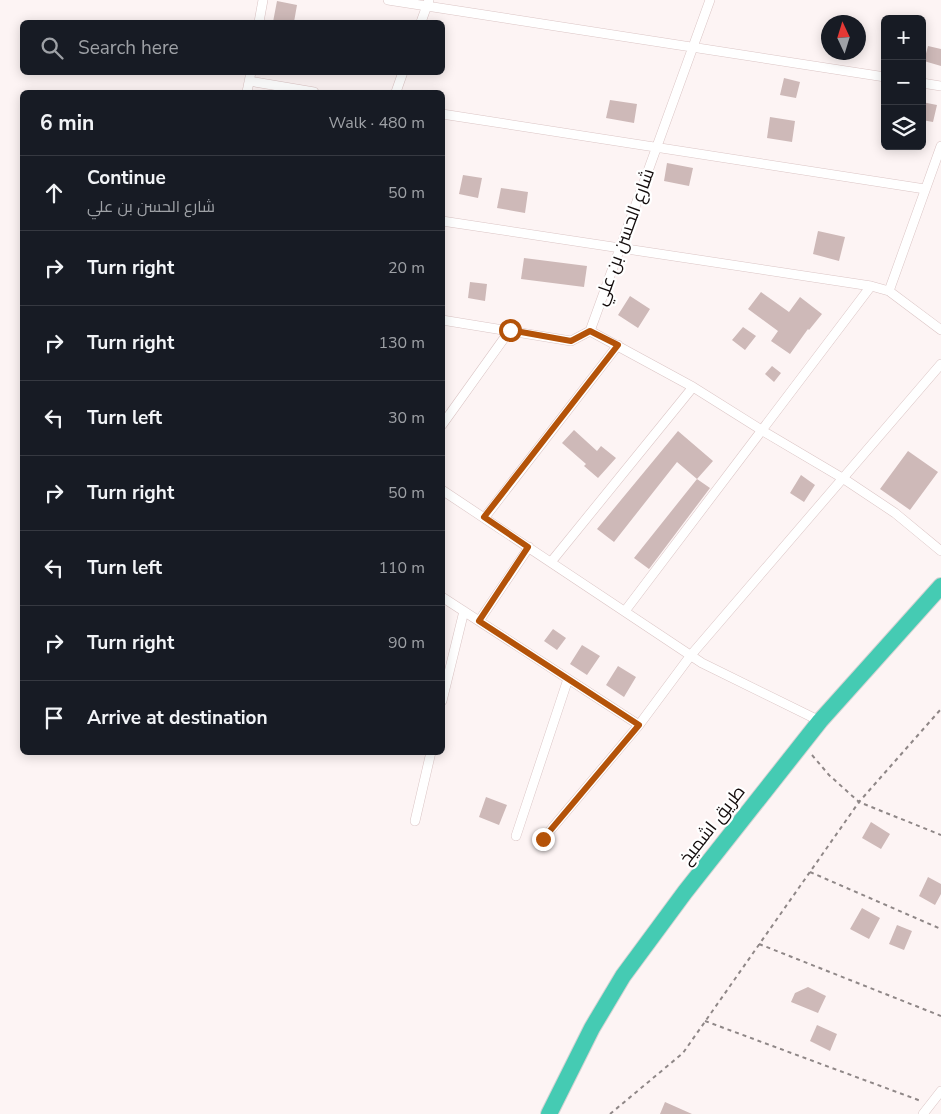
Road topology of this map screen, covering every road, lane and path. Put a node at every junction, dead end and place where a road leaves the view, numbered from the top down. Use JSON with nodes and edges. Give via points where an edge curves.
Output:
{"nodes":[{"id":1,"x":263,"y":0,"type":"edge"},
{"id":2,"x":388,"y":0,"type":"edge"},
{"id":3,"x":710,"y":0,"type":"edge"},
{"id":4,"x":428,"y":3,"type":"edge"},
{"id":5,"x":259,"y":20,"type":"edge"},
{"id":6,"x":422,"y":20,"type":"edge"},
{"id":7,"x":692,"y":48,"type":"junction"},
{"id":8,"x":402,"y":75,"type":"edge"},
{"id":9,"x":881,"y":76,"type":"edge"},
{"id":10,"x":250,"y":77,"type":"edge"},
{"id":11,"x":926,"y":84,"type":"edge"},
{"id":12,"x":941,"y":86,"type":"edge"},
{"id":13,"x":247,"y":90,"type":"edge"},
{"id":14,"x":305,"y":90,"type":"edge"},
{"id":15,"x":397,"y":90,"type":"edge"},
{"id":16,"x":445,"y":114,"type":"edge"},
{"id":17,"x":941,"y":146,"type":"edge"},
{"id":18,"x":656,"y":148,"type":"junction"},
{"id":19,"x":925,"y":189,"type":"junction"},
{"id":20,"x":445,"y":221,"type":"edge"},
{"id":21,"x":620,"y":247,"type":"junction"},
{"id":22,"x":871,"y":286,"type":"junction"},
{"id":23,"x":889,"y":291,"type":"junction"},
{"id":24,"x":445,"y":320,"type":"edge"},
{"id":25,"x":510,"y":330,"type":"junction"},
{"id":26,"x":941,"y":330,"type":"edge"},
{"id":27,"x":590,"y":331,"type":"junction"},
{"id":28,"x":618,"y":345,"type":"junction"},
{"id":29,"x":941,"y":364,"type":"edge"},
{"id":30,"x":693,"y":387,"type":"junction"},
{"id":31,"x":445,"y":421,"type":"edge"},
{"id":32,"x":763,"y":431,"type":"junction"},
{"id":33,"x":844,"y":478,"type":"junction"},
{"id":34,"x":445,"y":492,"type":"edge"},
{"id":35,"x":484,"y":517,"type":"junction"},
{"id":36,"x":528,"y":547,"type":"junction"},
{"id":37,"x":941,"y":551,"type":"edge"},
{"id":38,"x":551,"y":562,"type":"junction"},
{"id":39,"x":941,"y":586,"type":"edge"},
{"id":40,"x":445,"y":599,"type":"edge"},
{"id":41,"x":464,"y":611,"type":"junction"},
{"id":42,"x":625,"y":611,"type":"junction"},
{"id":43,"x":479,"y":621,"type":"junction"},
{"id":44,"x":691,"y":655,"type":"junction"},
{"id":45,"x":568,"y":678,"type":"junction"},
{"id":46,"x":445,"y":689,"type":"edge"},
{"id":47,"x":941,"y":709,"type":"edge"},
{"id":48,"x":820,"y":721,"type":"junction"},
{"id":49,"x":639,"y":725,"type":"junction"},
{"id":50,"x":802,"y":743,"type":"junction"},
{"id":51,"x":430,"y":755,"type":"edge"},
{"id":52,"x":859,"y":802,"type":"junction"},
{"id":53,"x":414,"y":822,"type":"dead end"},
{"id":54,"x":941,"y":835,"type":"edge"},
{"id":55,"x":516,"y":836,"type":"dead end"},
{"id":56,"x":543,"y":839,"type":"dead end"},
{"id":57,"x":810,"y":872,"type":"junction"},
{"id":58,"x":941,"y":929,"type":"edge"},
{"id":59,"x":759,"y":944,"type":"junction"},
{"id":60,"x":941,"y":1016,"type":"edge"},
{"id":61,"x":705,"y":1021,"type":"junction"},
{"id":62,"x":941,"y":1091,"type":"edge"},
{"id":63,"x":931,"y":1104,"type":"junction"},
{"id":64,"x":549,"y":1114,"type":"edge"},
{"id":65,"x":610,"y":1114,"type":"edge"},
{"id":66,"x":923,"y":1114,"type":"edge"}],
"edges":[{"from":1,"to":5,"type":"street"},
{"from":2,"to":4,"type":"street"},
{"from":3,"to":7,"type":"street","name":"شارع الحسن بن علي"},
{"from":4,"to":6,"type":"street"},
{"from":4,"to":7,"type":"street"},
{"from":7,"to":9,"type":"street"},
{"from":7,"to":18,"type":"street","name":"شارع الحسن بن علي"},
{"from":8,"to":15,"type":"street"},
{"from":10,"to":13,"type":"street"},
{"from":10,"to":14,"type":"street"},
{"from":11,"to":12,"type":"street"},
{"from":16,"to":18,"type":"street"},
{"from":17,"to":19,"type":"street"},
{"from":18,"to":19,"type":"street"},
{"from":18,"to":21,"type":"street","name":"شارع الحسن بن علي"},
{"from":19,"to":23,"type":"street"},
{"from":20,"to":21,"type":"street"},
{"from":21,"to":22,"type":"street"},
{"from":21,"to":27,"type":"street","name":"شارع الحسن بن علي"},
{"from":22,"to":23,"type":"street"},
{"from":22,"to":32,"type":"street"},
{"from":23,"to":26,"type":"street"},
{"from":24,"to":25,"type":"street"},
{"from":25,"to":27,"type":"street","via":[[571,341]]},
{"from":25,"to":31,"type":"street"},
{"from":27,"to":28,"type":"street"},
{"from":28,"to":30,"type":"street"},
{"from":28,"to":35,"type":"street"},
{"from":29,"to":33,"type":"street"},
{"from":30,"to":32,"type":"street"},
{"from":30,"to":38,"type":"street"},
{"from":32,"to":33,"type":"street"},
{"from":32,"to":42,"type":"street"},
{"from":33,"to":37,"type":"street"},
{"from":33,"to":44,"type":"street"},
{"from":34,"to":35,"type":"street"},
{"from":35,"to":36,"type":"street"},
{"from":36,"to":38,"type":"street"},
{"from":36,"to":43,"type":"street"},
{"from":38,"to":42,"type":"street"},
{"from":39,"to":48,"type":"highway","name":"طريق اشميخ"},
{"from":40,"to":41,"type":"street"},
{"from":41,"to":43,"type":"street"},
{"from":41,"to":46,"type":"street"},
{"from":42,"to":44,"type":"street"},
{"from":43,"to":45,"type":"street"},
{"from":44,"to":48,"type":"street","via":[[710,668]]},
{"from":44,"to":49,"type":"street"},
{"from":45,"to":49,"type":"street"},
{"from":45,"to":55,"type":"street"},
{"from":47,"to":52,"type":"path"},
{"from":48,"to":50,"type":"highway","name":"طريق اشميخ"},
{"from":49,"to":56,"type":"street"},
{"from":50,"to":52,"type":"path","via":[[829,775]]},
{"from":50,"to":64,"type":"highway","name":"طريق اشميخ","via":[[684,892],[624,976],[592,1028]]},
{"from":51,"to":53,"type":"street"},
{"from":52,"to":54,"type":"path"},
{"from":52,"to":57,"type":"path"},
{"from":57,"to":58,"type":"path"},
{"from":57,"to":59,"type":"path"},
{"from":59,"to":60,"type":"path"},
{"from":59,"to":61,"type":"path"},
{"from":61,"to":63,"type":"path"},
{"from":61,"to":65,"type":"path","via":[[682,1053]]},
{"from":62,"to":63,"type":"street"},
{"from":63,"to":66,"type":"street"}]}
